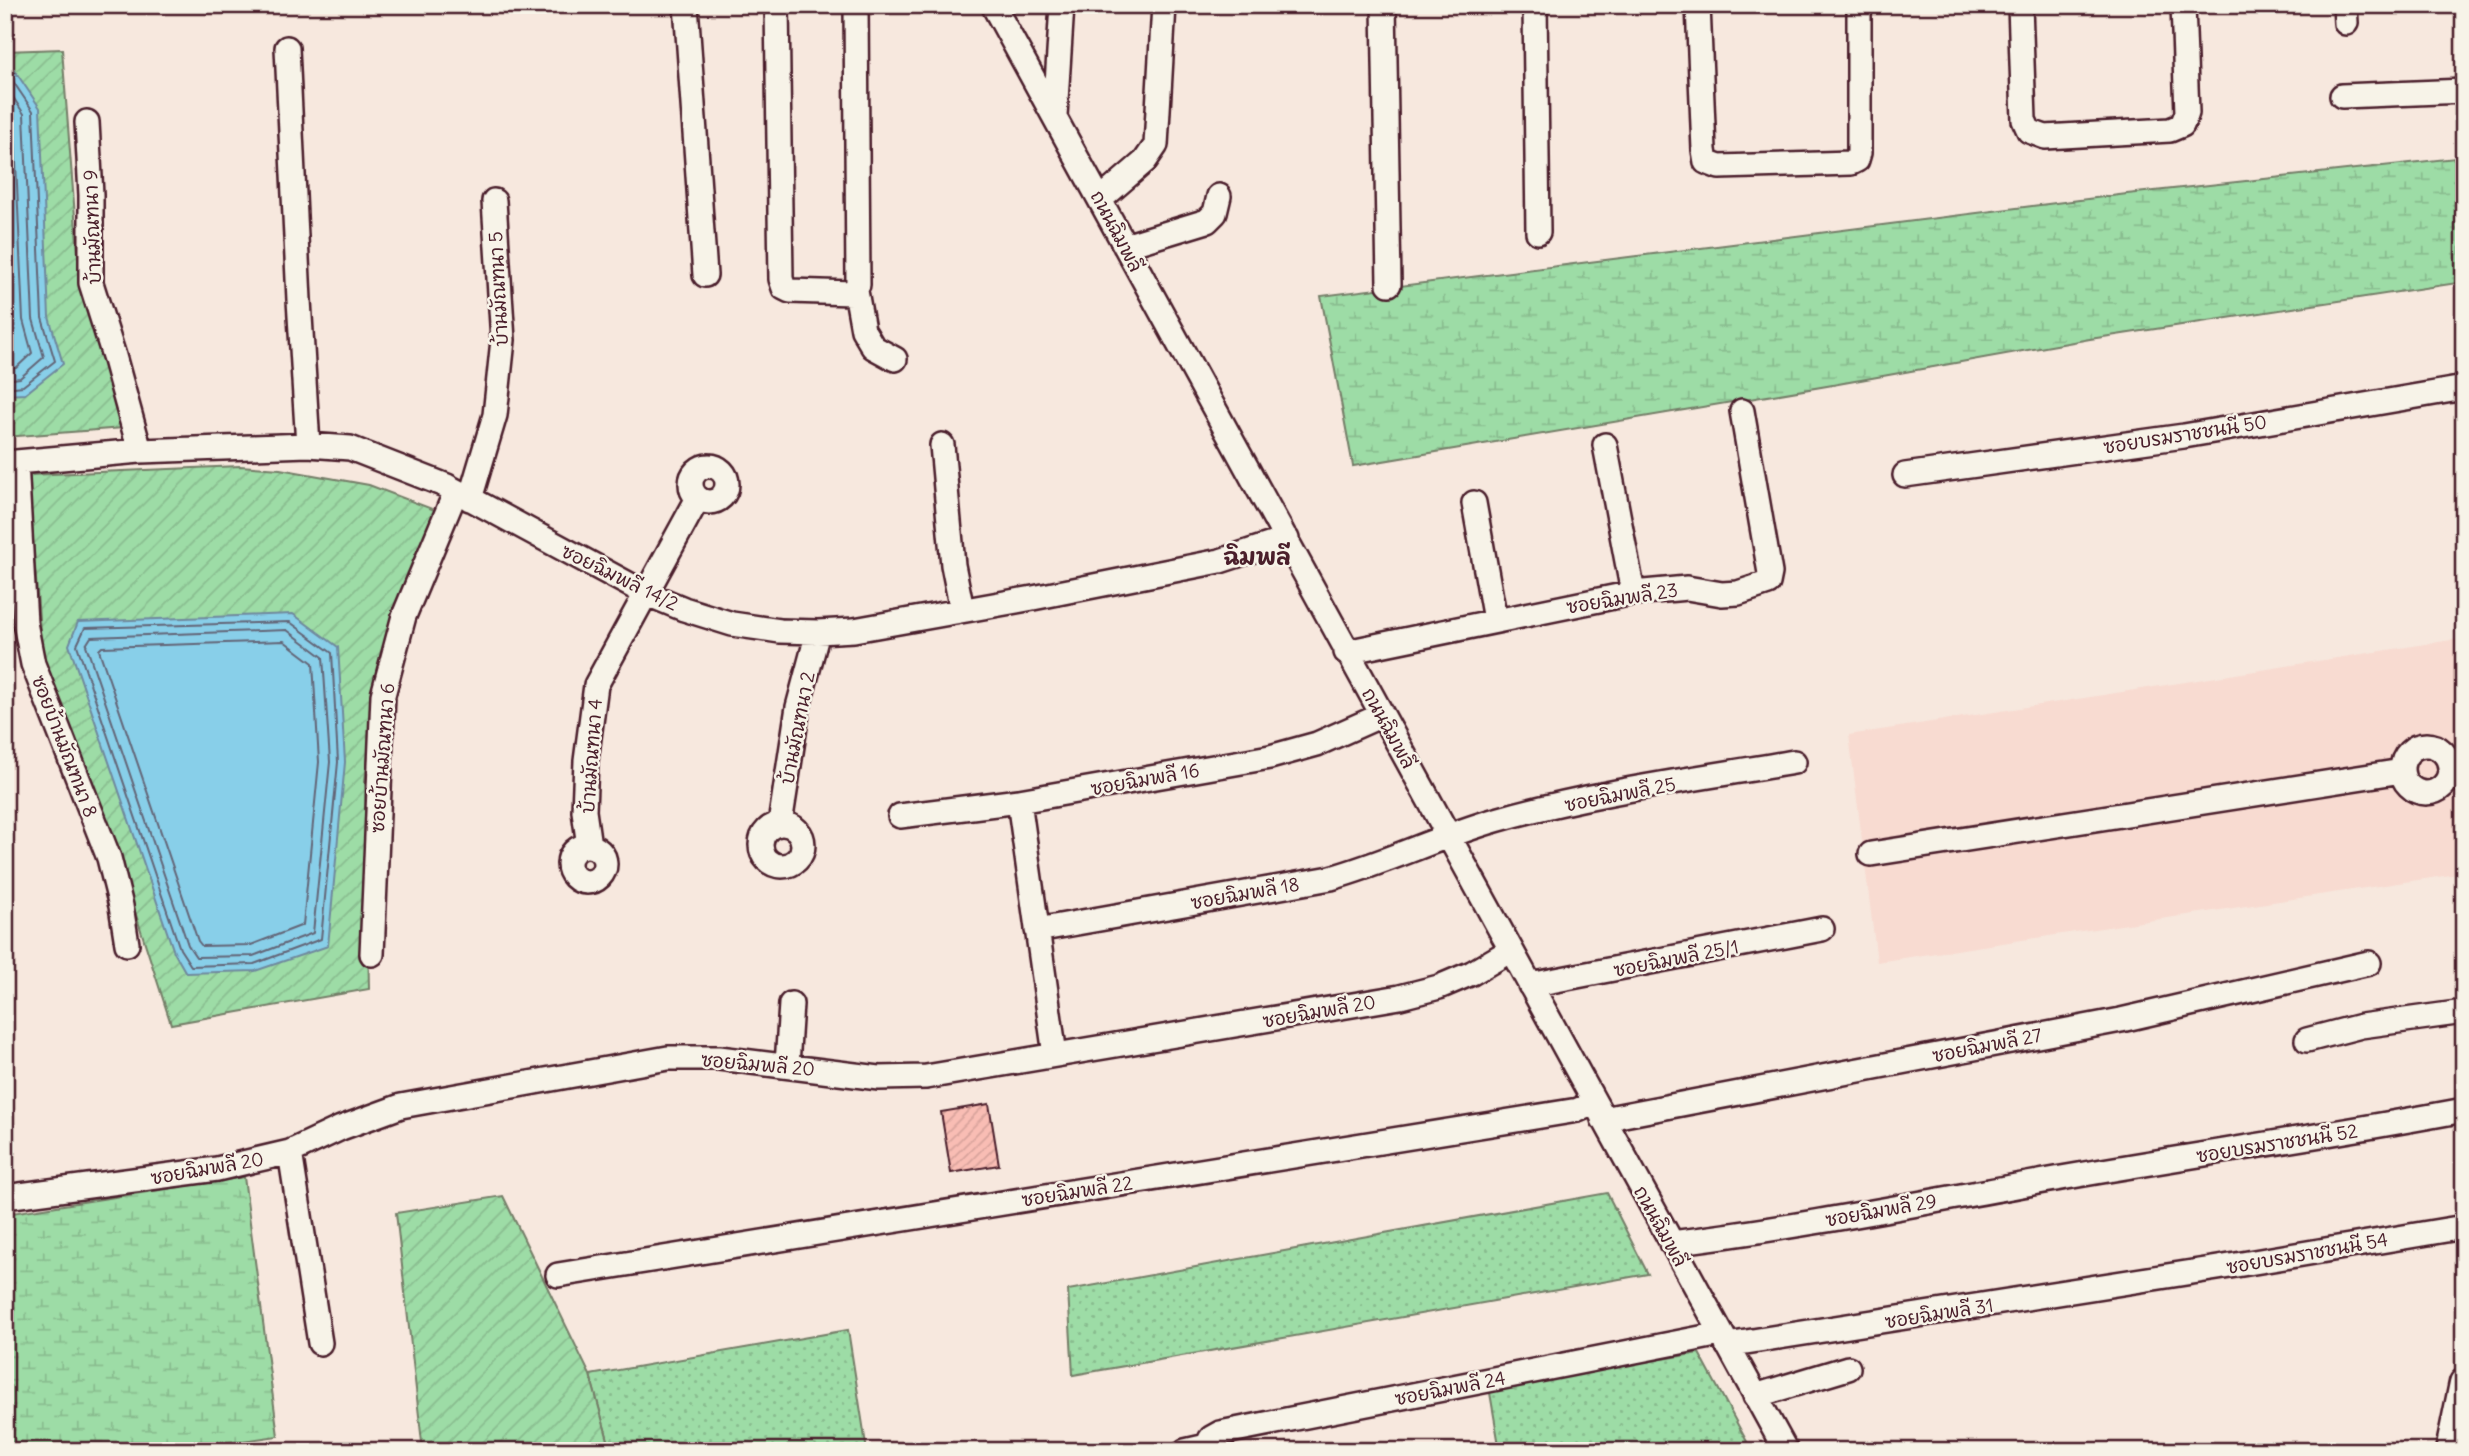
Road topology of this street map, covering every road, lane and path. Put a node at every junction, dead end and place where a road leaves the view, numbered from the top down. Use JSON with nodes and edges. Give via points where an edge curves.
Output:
{"nodes":[{"id":1,"x":686,"y":5,"type":"edge"},
{"id":2,"x":776,"y":5,"type":"edge"},
{"id":3,"x":856,"y":5,"type":"edge"},
{"id":4,"x":993,"y":5,"type":"edge"},
{"id":5,"x":1062,"y":5,"type":"edge"},
{"id":6,"x":1164,"y":5,"type":"edge"},
{"id":7,"x":1384,"y":5,"type":"edge"},
{"id":8,"x":1535,"y":5,"type":"edge"},
{"id":9,"x":1698,"y":5,"type":"edge"},
{"id":10,"x":1859,"y":5,"type":"edge"},
{"id":11,"x":2020,"y":5,"type":"edge"},
{"id":12,"x":2183,"y":5,"type":"edge"},
{"id":13,"x":286,"y":48,"type":"dead end"},
{"id":14,"x":2464,"y":91,"type":"edge"},
{"id":15,"x":2342,"y":96,"type":"dead end"},
{"id":16,"x":1055,"y":116,"type":"junction"},
{"id":17,"x":87,"y":122,"type":"dead end"},
{"id":18,"x":1219,"y":196,"type":"dead end"},
{"id":19,"x":1101,"y":199,"type":"junction"},
{"id":20,"x":494,"y":201,"type":"dead end"},
{"id":21,"x":1538,"y":232,"type":"dead end"},
{"id":22,"x":1125,"y":246,"type":"junction"},
{"id":23,"x":705,"y":275,"type":"dead end"},
{"id":24,"x":1389,"y":284,"type":"dead end"},
{"id":25,"x":856,"y":291,"type":"junction"},
{"id":26,"x":895,"y":359,"type":"dead end"},
{"id":27,"x":2464,"y":388,"type":"edge"},
{"id":28,"x":1742,"y":411,"type":"dead end"},
{"id":29,"x":308,"y":445,"type":"junction"},
{"id":30,"x":942,"y":445,"type":"dead end"},
{"id":31,"x":1605,"y":445,"type":"dead end"},
{"id":32,"x":140,"y":451,"type":"junction"},
{"id":33,"x":11,"y":463,"type":"edge"},
{"id":34,"x":1905,"y":475,"type":"dead end"},
{"id":35,"x":463,"y":495,"type":"junction"},
{"id":36,"x":698,"y":498,"type":"dead end"},
{"id":37,"x":1474,"y":503,"type":"dead end"},
{"id":38,"x":1287,"y":539,"type":"junction"},
{"id":39,"x":645,"y":593,"type":"junction"},
{"id":40,"x":1633,"y":593,"type":"junction"},
{"id":41,"x":962,"y":610,"type":"junction"},
{"id":42,"x":1495,"y":620,"type":"junction"},
{"id":43,"x":818,"y":632,"type":"junction"},
{"id":44,"x":1346,"y":652,"type":"junction"},
{"id":45,"x":1382,"y":715,"type":"junction"},
{"id":46,"x":1794,"y":762,"type":"dead end"},
{"id":47,"x":2402,"y":771,"type":"junction"},
{"id":48,"x":2455,"y":773,"type":"edge"},
{"id":49,"x":1019,"y":801,"type":"junction"},
{"id":50,"x":900,"y":816,"type":"dead end"},
{"id":51,"x":780,"y":824,"type":"dead end"},
{"id":52,"x":1448,"y":835,"type":"junction"},
{"id":53,"x":589,"y":846,"type":"dead end"},
{"id":54,"x":1871,"y":853,"type":"dead end"},
{"id":55,"x":1822,"y":929,"type":"dead end"},
{"id":56,"x":1037,"y":930,"type":"junction"},
{"id":57,"x":127,"y":944,"type":"dead end"},
{"id":58,"x":1511,"y":950,"type":"junction"},
{"id":59,"x":372,"y":954,"type":"dead end"},
{"id":60,"x":2369,"y":963,"type":"dead end"},
{"id":61,"x":1530,"y":985,"type":"junction"},
{"id":62,"x":791,"y":1004,"type":"dead end"},
{"id":63,"x":2464,"y":1012,"type":"edge"},
{"id":64,"x":2306,"y":1040,"type":"dead end"},
{"id":65,"x":1055,"y":1055,"type":"junction"},
{"id":66,"x":787,"y":1065,"type":"junction"},
{"id":67,"x":2464,"y":1110,"type":"edge"},
{"id":68,"x":1599,"y":1111,"type":"junction"},
{"id":69,"x":290,"y":1152,"type":"junction"},
{"id":70,"x":2091,"y":1173,"type":"joint"},
{"id":71,"x":5,"y":1197,"type":"edge"},
{"id":72,"x":2464,"y":1227,"type":"edge"},
{"id":73,"x":1671,"y":1243,"type":"junction"},
{"id":74,"x":558,"y":1275,"type":"dead end"},
{"id":75,"x":2150,"y":1279,"type":"joint"},
{"id":76,"x":1724,"y":1340,"type":"junction"},
{"id":77,"x":320,"y":1343,"type":"dead end"},
{"id":78,"x":1848,"y":1368,"type":"dead end"},
{"id":79,"x":2464,"y":1384,"type":"edge"},
{"id":80,"x":1755,"y":1396,"type":"junction"},
{"id":81,"x":1200,"y":1449,"type":"edge"},
{"id":82,"x":1786,"y":1451,"type":"edge"},
{"id":83,"x":2449,"y":1451,"type":"edge"}],
"edges":[{"from":1,"to":23,"type":"street"},
{"from":2,"to":25,"type":"street","via":[[780,279],[790,291]]},
{"from":3,"to":25,"type":"street"},
{"from":4,"to":16,"type":"street","name":"ถนนฉิมพลี"},
{"from":5,"to":16,"type":"street"},
{"from":6,"to":19,"type":"street","via":[[1156,145],[1145,161]]},
{"from":7,"to":24,"type":"street"},
{"from":8,"to":21,"type":"street"},
{"from":9,"to":10,"type":"street","via":[[1704,150],[1706,162],[1719,167],[1857,160]]},
{"from":11,"to":12,"type":"street","via":[[2024,120],[2029,131],[2045,137],[2170,130],[2182,125],[2187,113]]},
{"from":13,"to":29,"type":"street"},
{"from":14,"to":15,"type":"street"},
{"from":16,"to":19,"type":"street","name":"ถนนฉิมพลี"},
{"from":17,"to":32,"type":"street","name":"บ้านมัณฑนา 9","via":[[91,283]]},
{"from":18,"to":22,"type":"street","via":[[1207,221]]},
{"from":19,"to":22,"type":"street","name":"ถนนฉิมพลี"},
{"from":20,"to":35,"type":"street","name":"บ้านมัณฑนา 5","via":[[503,340],[495,415]]},
{"from":22,"to":38,"type":"street","name":"ถนนฉิมพลี"},
{"from":25,"to":26,"type":"street","via":[[863,330],[873,347]]},
{"from":27,"to":34,"type":"street","name":"ซอยบรมราชชนนี 50","via":[[2184,436]]},
{"from":28,"to":40,"type":"street","name":"ซอยฉิมพลี 23","via":[[1768,583],[1738,593],[1687,588]]},
{"from":29,"to":32,"type":"street","name":"ซอยฉิมพลี 14/2"},
{"from":29,"to":35,"type":"street","name":"ซอยฉิมพลี 14/2","via":[[350,448]]},
{"from":30,"to":41,"type":"street","via":[[953,565]]},
{"from":31,"to":40,"type":"street"},
{"from":32,"to":33,"type":"street","name":"ซอยฉิมพลี 14/2"},
{"from":33,"to":57,"type":"street","name":"ซอยบ้านมัณฑนา 8","via":[[33,664],[108,858]]},
{"from":35,"to":39,"type":"street","name":"ซอยฉิมพลี 14/2"},
{"from":35,"to":59,"type":"street","name":"ซอยบ้านมัณฑนา 6","via":[[404,616],[383,695]]},
{"from":36,"to":39,"type":"street","name":"บ้านมัณฑนา 4"},
{"from":37,"to":42,"type":"street"},
{"from":38,"to":41,"type":"street","name":"ซอยฉิมพลี 14/2","via":[[1220,561]]},
{"from":38,"to":44,"type":"street","name":"ถนนฉิมพลี"},
{"from":39,"to":43,"type":"street","name":"ซอยฉิมพลี 14/2","via":[[732,624]]},
{"from":39,"to":53,"type":"street","name":"บ้านมัณฑนา 4","via":[[596,685],[586,761],[584,811]]},
{"from":40,"to":42,"type":"street","name":"ซอยฉิมพลี 23"},
{"from":41,"to":43,"type":"street","name":"ซอยฉิมพลี 14/2"},
{"from":42,"to":44,"type":"street","name":"ซอยฉิมพลี 23"},
{"from":43,"to":51,"type":"street","name":"บ้านมัณฑนา 2","via":[[798,707]]},
{"from":44,"to":45,"type":"street","name":"ถนนฉิมพลี"},
{"from":45,"to":49,"type":"street","name":"ซอยฉิมพลี 16","via":[[1297,751]]},
{"from":45,"to":52,"type":"street","name":"ถนนฉิมพลี"},
{"from":46,"to":52,"type":"street","name":"ซอยฉิมพลี 25","via":[[1638,788]]},
{"from":47,"to":48,"type":"street","via":[[2405,782],[2425,793],[2437,790]]},
{"from":47,"to":48,"type":"street","via":[[2409,750],[2431,745],[2442,750]]},
{"from":47,"to":54,"type":"street"},
{"from":49,"to":50,"type":"street","name":"ซอยฉิมพลี 16"},
{"from":49,"to":56,"type":"street"},
{"from":52,"to":56,"type":"street","name":"ซอยฉิมพลี 18","via":[[1331,878]]},
{"from":52,"to":58,"type":"street","name":"ถนนฉิมพลี"},
{"from":55,"to":61,"type":"street","name":"ซอยฉิมพลี 25/1"},
{"from":56,"to":65,"type":"street"},
{"from":58,"to":61,"type":"street","name":"ถนนฉิมพลี"},
{"from":58,"to":65,"type":"street","name":"ซอยฉิมพลี 20","via":[[1439,987],[1400,997]]},
{"from":60,"to":68,"type":"street","name":"ซอยฉิมพลี 27","via":[[2120,1020]]},
{"from":61,"to":68,"type":"street","name":"ถนนฉิมพลี"},
{"from":62,"to":66,"type":"street"},
{"from":63,"to":64,"type":"street"},
{"from":65,"to":66,"type":"street","name":"ซอยฉิมพลี 20","via":[[926,1077],[879,1078]]},
{"from":66,"to":69,"type":"street","name":"ซอยฉิมพลี 20","via":[[668,1058],[463,1093],[401,1106]]},
{"from":67,"to":70,"type":"street","name":"ซอยบรมราชชนนี 52"},
{"from":68,"to":73,"type":"street","name":"ถนนฉิมพลี"},
{"from":68,"to":74,"type":"street","name":"ซอยฉิมพลี 22","via":[[1578,1110]]},
{"from":69,"to":71,"type":"street","name":"ซอยฉิมพลี 20","via":[[218,1169]]},
{"from":69,"to":77,"type":"street"},
{"from":70,"to":73,"type":"street","name":"ซอยฉิมพลี 29"},
{"from":72,"to":75,"type":"street","name":"ซอยบรมราชชนนี 54"},
{"from":73,"to":76,"type":"street","name":"ถนนฉิมพลี"},
{"from":75,"to":76,"type":"street","name":"ซอยฉิมพลี 31"},
{"from":76,"to":80,"type":"street","name":"ถนนฉิมพลี"},
{"from":76,"to":81,"type":"street","name":"ซอยฉิมพลี 24","via":[[1220,1433]]},
{"from":78,"to":80,"type":"street"},
{"from":79,"to":83,"type":"main road"},
{"from":80,"to":82,"type":"street","name":"ถนนฉิมพลี"}]}
